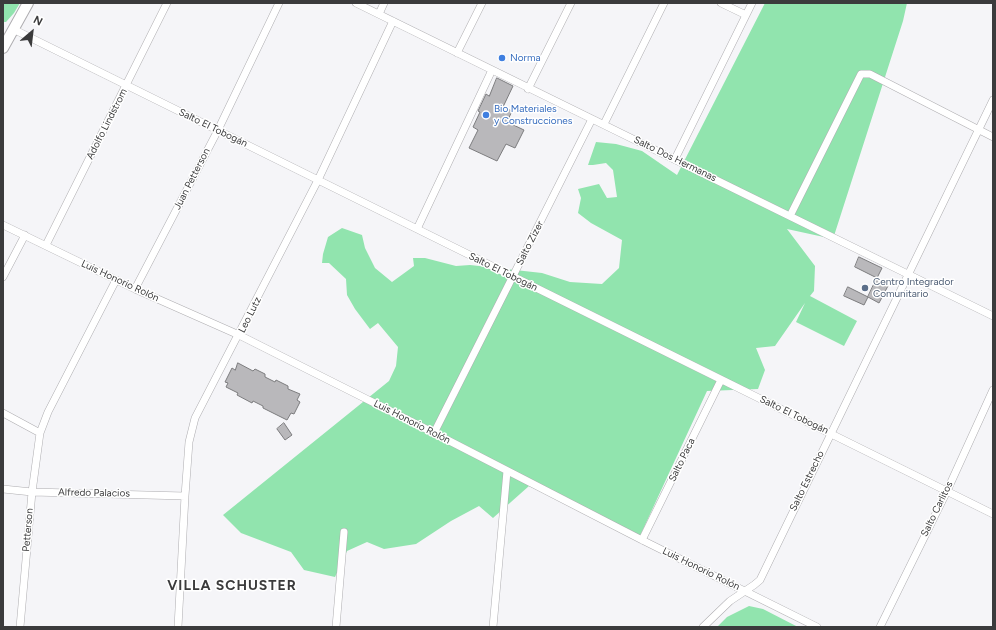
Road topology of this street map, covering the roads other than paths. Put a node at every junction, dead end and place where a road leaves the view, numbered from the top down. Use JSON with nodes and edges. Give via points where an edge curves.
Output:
{"nodes":[{"id":1,"x":28,"y":3,"type":"edge"},
{"id":2,"x":167,"y":3,"type":"edge"},
{"id":3,"x":279,"y":3,"type":"edge"},
{"id":4,"x":356,"y":3,"type":"edge"},
{"id":5,"x":384,"y":3,"type":"edge"},
{"id":6,"x":482,"y":3,"type":"edge"},
{"id":7,"x":571,"y":3,"type":"edge"},
{"id":8,"x":664,"y":3,"type":"edge"},
{"id":9,"x":721,"y":3,"type":"edge"},
{"id":10,"x":752,"y":3,"type":"edge"},
{"id":11,"x":379,"y":14,"type":"junction"},
{"id":12,"x":746,"y":15,"type":"junction"},
{"id":13,"x":393,"y":21,"type":"junction"},
{"id":14,"x":8,"y":33,"type":"edge"},
{"id":15,"x":3,"y":48,"type":"edge"},
{"id":16,"x":457,"y":53,"type":"junction"},
{"id":17,"x":492,"y":70,"type":"junction"},
{"id":18,"x":126,"y":85,"type":"junction"},
{"id":19,"x":528,"y":88,"type":"junction"},
{"id":20,"x":993,"y":100,"type":"edge"},
{"id":21,"x":592,"y":119,"type":"junction"},
{"id":22,"x":604,"y":124,"type":"junction"},
{"id":23,"x":218,"y":130,"type":"junction"},
{"id":24,"x":978,"y":130,"type":"junction"},
{"id":25,"x":993,"y":137,"type":"edge"},
{"id":26,"x":674,"y":159,"type":"junction"},
{"id":27,"x":318,"y":180,"type":"junction"},
{"id":28,"x":790,"y":216,"type":"junction"},
{"id":29,"x":3,"y":225,"type":"edge"},
{"id":30,"x":417,"y":229,"type":"junction"},
{"id":31,"x":25,"y":235,"type":"junction"},
{"id":32,"x":46,"y":245,"type":"junction"},
{"id":33,"x":908,"y":274,"type":"junction"},
{"id":34,"x":513,"y":276,"type":"junction"},
{"id":35,"x":3,"y":277,"type":"edge"},
{"id":36,"x":116,"y":280,"type":"junction"},
{"id":37,"x":135,"y":289,"type":"junction"},
{"id":38,"x":993,"y":316,"type":"edge"},
{"id":39,"x":239,"y":335,"type":"junction"},
{"id":40,"x":722,"y":380,"type":"junction"},
{"id":41,"x":993,"y":390,"type":"edge"},
{"id":42,"x":3,"y":413,"type":"edge"},
{"id":43,"x":434,"y":432,"type":"junction"},
{"id":44,"x":40,"y":433,"type":"junction"},
{"id":45,"x":830,"y":433,"type":"junction"},
{"id":46,"x":507,"y":471,"type":"junction"},
{"id":47,"x":3,"y":489,"type":"edge"},
{"id":48,"x":947,"y":491,"type":"junction"},
{"id":49,"x":32,"y":492,"type":"junction"},
{"id":50,"x":185,"y":496,"type":"junction"},
{"id":51,"x":993,"y":514,"type":"edge"},
{"id":52,"x":344,"y":532,"type":"dead end"},
{"id":53,"x":642,"y":540,"type":"junction"},
{"id":54,"x":745,"y":591,"type":"junction"},
{"id":55,"x":20,"y":627,"type":"edge"},
{"id":56,"x":178,"y":627,"type":"edge"},
{"id":57,"x":336,"y":627,"type":"edge"},
{"id":58,"x":494,"y":627,"type":"edge"},
{"id":59,"x":703,"y":627,"type":"edge"},
{"id":60,"x":817,"y":627,"type":"edge"},
{"id":61,"x":880,"y":627,"type":"edge"}],
"edges":[{"from":1,"to":14,"type":"street"},
{"from":2,"to":18,"type":"street","name":"Adolfo Lindstrom"},
{"from":3,"to":23,"type":"street","name":"Juan Petterson"},
{"from":4,"to":11,"type":"street","name":"Salto Dos Hermanas"},
{"from":5,"to":11,"type":"street"},
{"from":6,"to":16,"type":"street"},
{"from":7,"to":19,"type":"street"},
{"from":8,"to":22,"type":"street"},
{"from":9,"to":12,"type":"street"},
{"from":10,"to":12,"type":"street"},
{"from":11,"to":13,"type":"street","name":"Salto Dos Hermanas"},
{"from":12,"to":26,"type":"street"},
{"from":13,"to":16,"type":"street","name":"Salto Dos Hermanas"},
{"from":13,"to":27,"type":"street","name":"Leo Lutz"},
{"from":14,"to":15,"type":"street"},
{"from":14,"to":18,"type":"street","name":"Salto El Tobogán"},
{"from":16,"to":17,"type":"street","name":"Salto Dos Hermanas"},
{"from":17,"to":19,"type":"street","name":"Salto Dos Hermanas"},
{"from":17,"to":30,"type":"street"},
{"from":18,"to":23,"type":"street","name":"Salto El Tobogán"},
{"from":18,"to":32,"type":"street","name":"Adolfo Lindstrom"},
{"from":19,"to":21,"type":"street","name":"Salto Dos Hermanas"},
{"from":20,"to":24,"type":"street","name":"Salto Estrecho"},
{"from":21,"to":22,"type":"street","name":"Salto Dos Hermanas"},
{"from":21,"to":34,"type":"street","name":"Salto Zizer"},
{"from":22,"to":26,"type":"street","name":"Salto Dos Hermanas"},
{"from":23,"to":27,"type":"street","name":"Salto El Tobogán"},
{"from":23,"to":37,"type":"street","name":"Juan Petterson"},
{"from":24,"to":25,"type":"street"},
{"from":24,"to":28,"type":"street","via":[[870,74],[861,74]]},
{"from":24,"to":33,"type":"street","name":"Salto Estrecho"},
{"from":26,"to":28,"type":"street","name":"Salto Dos Hermanas"},
{"from":27,"to":30,"type":"street","name":"Salto El Tobogán"},
{"from":27,"to":39,"type":"street","name":"Leo Lutz"},
{"from":28,"to":33,"type":"street","name":"Salto Dos Hermanas"},
{"from":29,"to":31,"type":"street","name":"Luis Honorio Rolón"},
{"from":30,"to":34,"type":"street","name":"Salto El Tobogán"},
{"from":31,"to":32,"type":"street","name":"Luis Honorio Rolón"},
{"from":31,"to":35,"type":"street"},
{"from":32,"to":36,"type":"street","name":"Luis Honorio Rolón"},
{"from":33,"to":38,"type":"street","name":"Salto Dos Hermanas"},
{"from":33,"to":45,"type":"street","name":"Salto Estrecho"},
{"from":34,"to":40,"type":"street","name":"Salto El Tobogán"},
{"from":34,"to":43,"type":"street","name":"Salto Zizer"},
{"from":36,"to":37,"type":"street","name":"Luis Honorio Rolón"},
{"from":36,"to":44,"type":"street","via":[[48,412]]},
{"from":37,"to":39,"type":"street","name":"Luis Honorio Rolón"},
{"from":39,"to":43,"type":"street","name":"Luis Honorio Rolón"},
{"from":39,"to":50,"type":"street","name":"Leo Lutz","via":[[195,418],[189,442]]},
{"from":40,"to":45,"type":"street","name":"Salto El Tobogán"},
{"from":40,"to":53,"type":"street","name":"Salto Paca"},
{"from":41,"to":48,"type":"street","name":"Salto Carlitos"},
{"from":42,"to":44,"type":"street"},
{"from":43,"to":46,"type":"street","name":"Luis Honorio Rolón"},
{"from":44,"to":49,"type":"street","name":"Petterson"},
{"from":45,"to":48,"type":"street","name":"Salto El Tobogán"},
{"from":45,"to":54,"type":"street","name":"Salto Estrecho","via":[[760,580]]},
{"from":46,"to":53,"type":"street","name":"Luis Honorio Rolón"},
{"from":46,"to":58,"type":"street"},
{"from":47,"to":49,"type":"street","name":"Alfredo Palacios"},
{"from":48,"to":51,"type":"street","name":"Salto El Tobogán"},
{"from":48,"to":61,"type":"street","name":"Salto Carlitos"},
{"from":49,"to":50,"type":"street","name":"Alfredo Palacios"},
{"from":49,"to":55,"type":"street","name":"Petterson"},
{"from":50,"to":56,"type":"street","name":"Leo Lutz"},
{"from":52,"to":57,"type":"street"},
{"from":53,"to":54,"type":"street","name":"Luis Honorio Rolón"},
{"from":54,"to":59,"type":"street","name":"Salto Estrecho","via":[[730,601]]},
{"from":54,"to":60,"type":"street","name":"Luis Honorio Rolón"}]}
